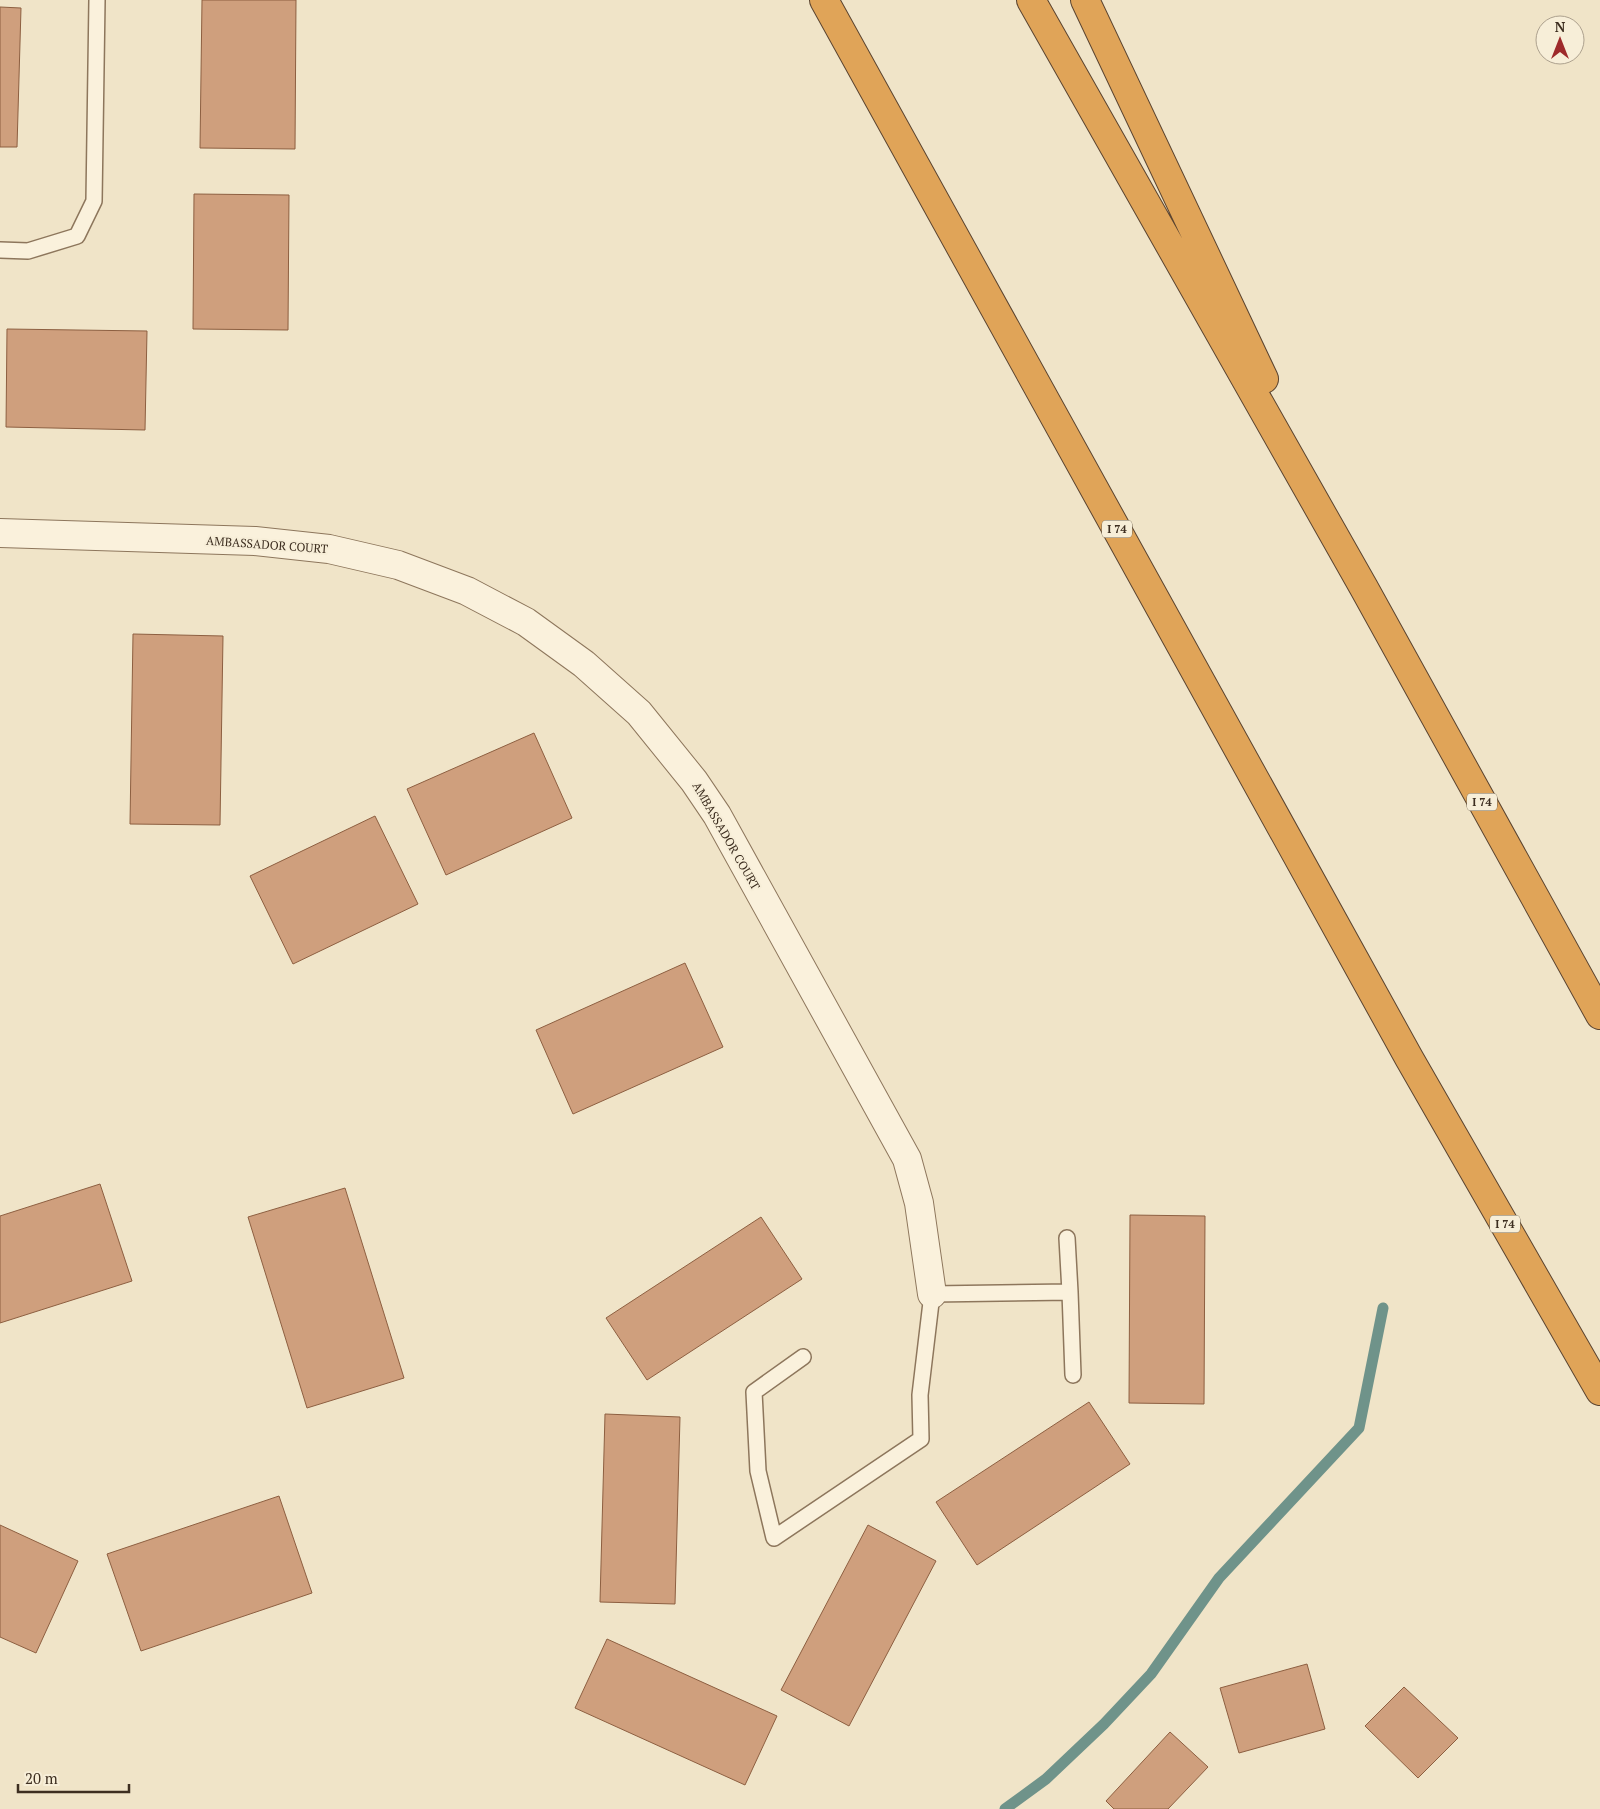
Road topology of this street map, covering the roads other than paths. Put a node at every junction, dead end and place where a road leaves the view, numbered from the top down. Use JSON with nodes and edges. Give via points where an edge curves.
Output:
{"nodes":[{"id":1,"x":97,"y":0,"type":"edge"},
{"id":2,"x":824,"y":0,"type":"edge"},
{"id":3,"x":1031,"y":0,"type":"edge"},
{"id":4,"x":1085,"y":0,"type":"edge"},
{"id":5,"x":0,"y":250,"type":"edge"},
{"id":6,"x":0,"y":533,"type":"edge"},
{"id":7,"x":1364,"y":588,"type":"junction"},
{"id":8,"x":1600,"y":1015,"type":"edge"},
{"id":9,"x":1067,"y":1238,"type":"dead end"},
{"id":10,"x":1070,"y":1292,"type":"junction"},
{"id":11,"x":932,"y":1294,"type":"junction"},
{"id":12,"x":803,"y":1357,"type":"dead end"},
{"id":13,"x":1073,"y":1375,"type":"dead end"},
{"id":14,"x":1600,"y":1391,"type":"edge"}],
"edges":[{"from":1,"to":5,"type":"lane","via":[[94,201],[77,236],[28,251]]},
{"from":2,"to":14,"type":"highway","number":"I 74","via":[[1409,1058]]},
{"from":3,"to":7,"type":"highway","number":"I 74"},
{"from":4,"to":7,"type":"highway"},
{"from":6,"to":11,"type":"street","name":"AMBASSADOR COURT","via":[[254,541],[329,549],[398,565],[467,591],[526,622],[584,664],[640,713],[694,781],[721,824],[906,1159],[919,1203]]},
{"from":7,"to":8,"type":"highway","number":"I 74"},
{"from":9,"to":10,"type":"lane"},
{"from":10,"to":11,"type":"lane"},
{"from":10,"to":13,"type":"lane"},
{"from":11,"to":12,"type":"lane","via":[[920,1395],[921,1439],[774,1538],[758,1471],[754,1392]]}]}
